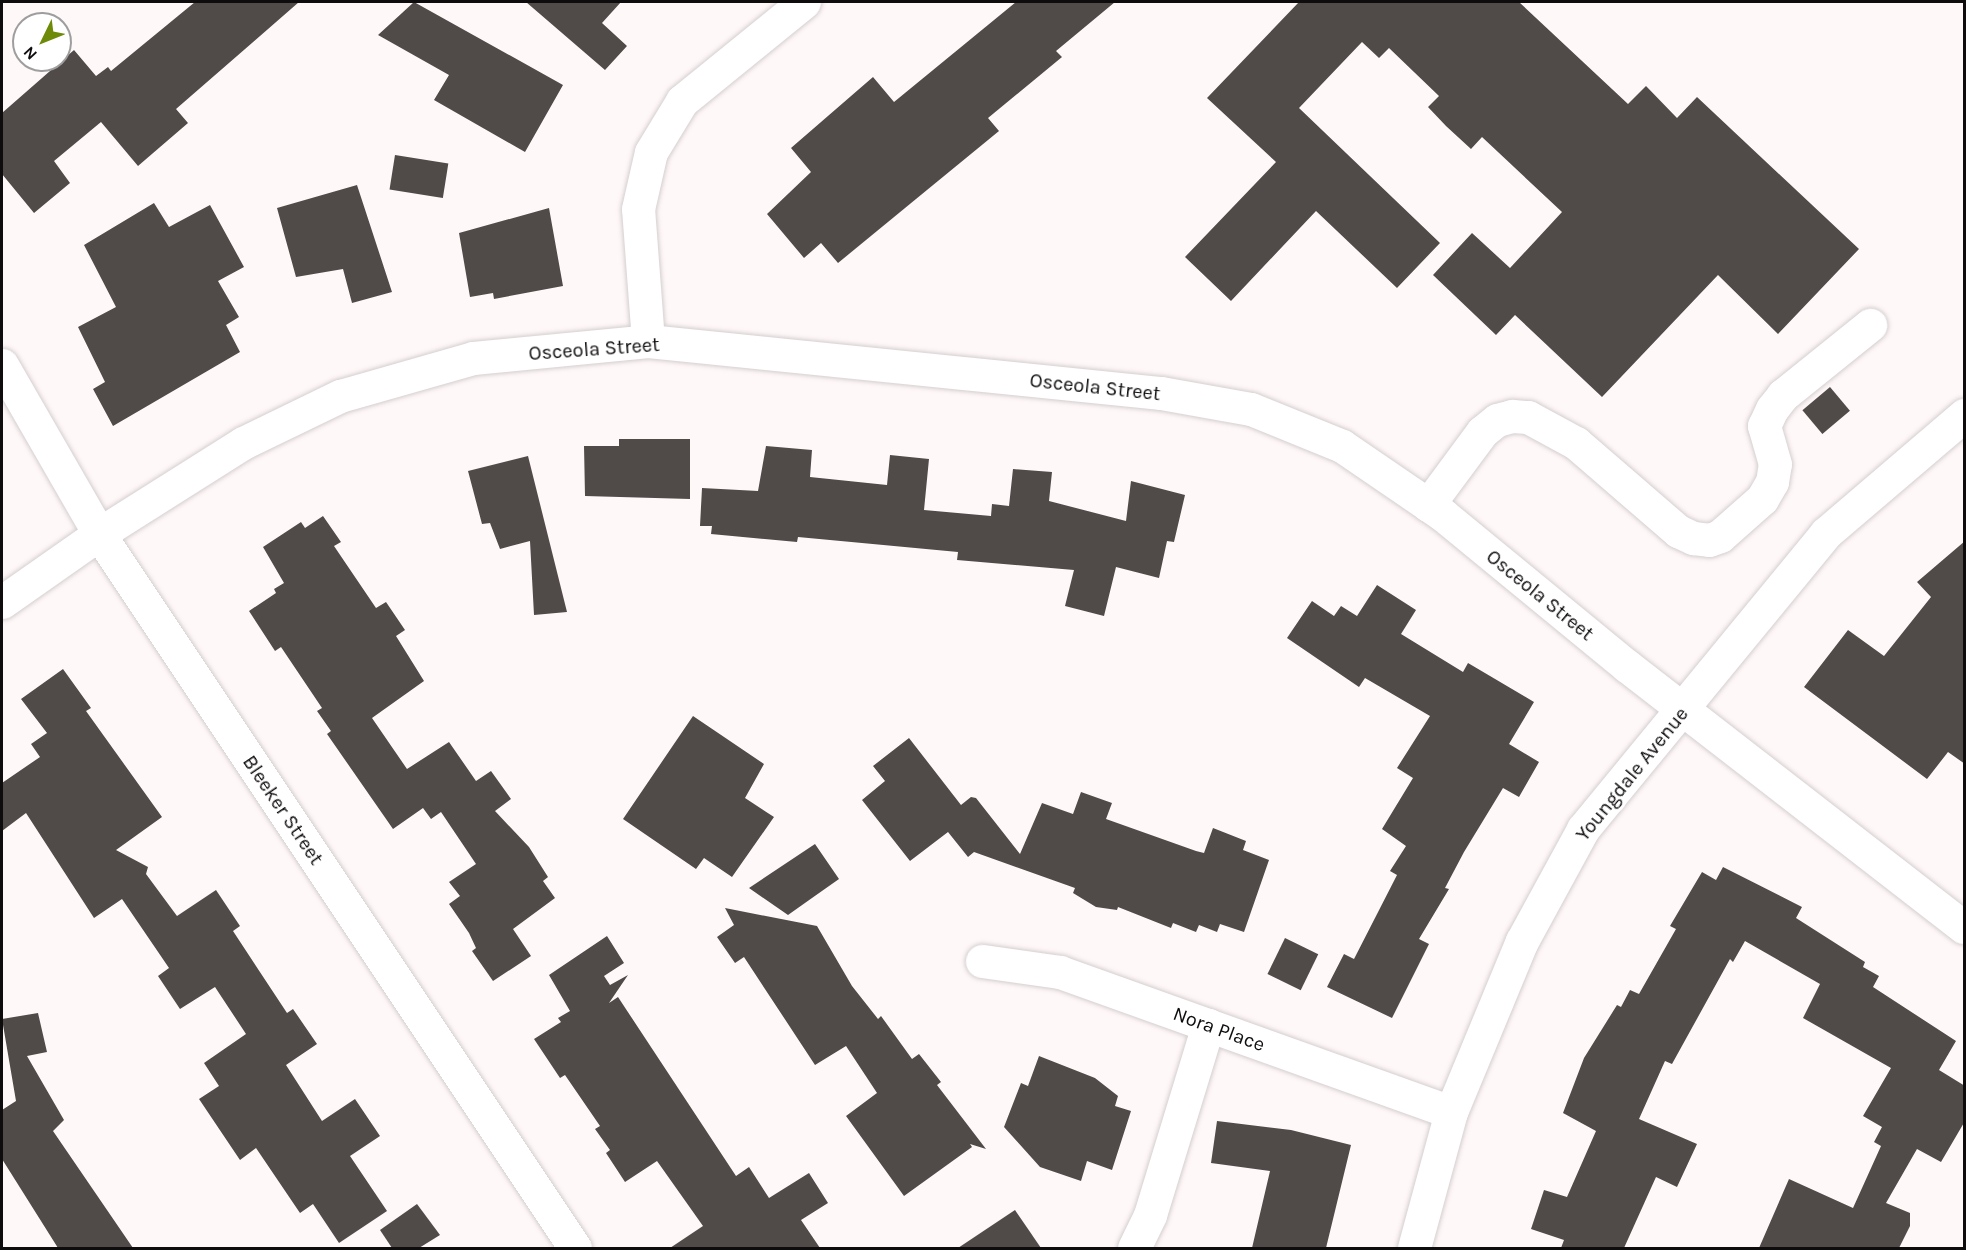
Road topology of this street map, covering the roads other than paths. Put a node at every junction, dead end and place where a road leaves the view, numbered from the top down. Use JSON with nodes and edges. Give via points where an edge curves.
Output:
{"nodes":[{"id":1,"x":804,"y":2,"type":"edge"},
{"id":2,"x":1870,"y":325,"type":"dead end"},
{"id":3,"x":648,"y":341,"type":"junction"},
{"id":4,"x":2,"y":365,"type":"edge"},
{"id":5,"x":1965,"y":415,"type":"edge"},
{"id":6,"x":1428,"y":505,"type":"junction"},
{"id":7,"x":99,"y":534,"type":"junction"},
{"id":8,"x":2,"y":602,"type":"edge"},
{"id":9,"x":1683,"y":710,"type":"junction"},
{"id":10,"x":1965,"y":927,"type":"edge"},
{"id":11,"x":982,"y":961,"type":"dead end"},
{"id":12,"x":1208,"y":1025,"type":"junction"},
{"id":13,"x":1451,"y":1112,"type":"junction"},
{"id":14,"x":575,"y":1248,"type":"edge"},
{"id":15,"x":1134,"y":1248,"type":"edge"},
{"id":16,"x":1414,"y":1248,"type":"edge"}],
"edges":[{"from":1,"to":3,"type":"street","via":[[682,101],[651,152],[638,209]]},
{"from":2,"to":6,"type":"street","via":[[1783,395],[1772,409],[1764,426],[1774,464],[1772,482],[1762,499],[1720,536],[1701,539],[1678,531],[1576,443],[1528,417],[1497,420],[1482,432]]},
{"from":3,"to":6,"type":"street","name":"Osceola Street","via":[[1161,393],[1251,409],[1342,446]]},
{"from":3,"to":7,"type":"street","name":"Osceola Street","via":[[473,358],[340,396],[243,443]]},
{"from":4,"to":7,"type":"street","name":"Bleeker Street"},
{"from":5,"to":9,"type":"street","name":"Youngdale Avenue","via":[[1826,533]]},
{"from":6,"to":9,"type":"street","name":"Osceola Street"},
{"from":7,"to":8,"type":"street","name":"Osceola Street"},
{"from":7,"to":14,"type":"street","name":"Bleeker Street"},
{"from":9,"to":10,"type":"street","name":"Osceola Street"},
{"from":9,"to":13,"type":"street","name":"Youngdale Avenue","via":[[1583,829],[1522,941]]},
{"from":11,"to":12,"type":"street","name":"Nora Place","via":[[1060,972]]},
{"from":12,"to":13,"type":"street","name":"Nora Place"},
{"from":12,"to":15,"type":"street","via":[[1150,1215]]},
{"from":13,"to":16,"type":"street","name":"Youngdale Avenue"}]}
